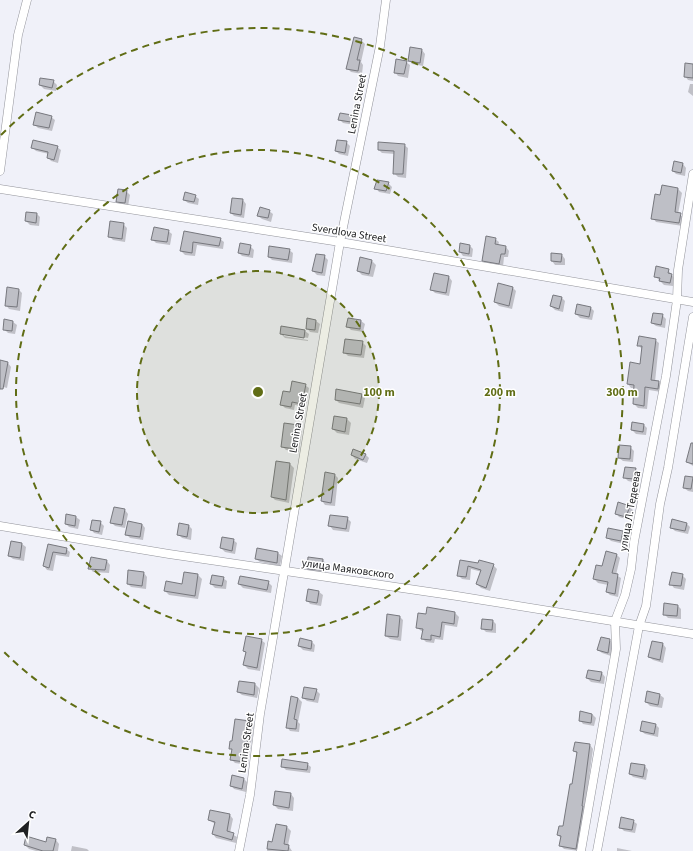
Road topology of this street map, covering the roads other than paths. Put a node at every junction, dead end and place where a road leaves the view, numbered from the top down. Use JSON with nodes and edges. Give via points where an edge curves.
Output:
{"nodes":[{"id":1,"x":27,"y":0,"type":"edge"},
{"id":2,"x":386,"y":0,"type":"edge"},
{"id":3,"x":0,"y":171,"type":"edge"},
{"id":4,"x":693,"y":174,"type":"edge"},
{"id":5,"x":0,"y":189,"type":"edge"},
{"id":6,"x":340,"y":242,"type":"junction"},
{"id":7,"x":677,"y":300,"type":"junction"},
{"id":8,"x":692,"y":301,"type":"edge"},
{"id":9,"x":693,"y":317,"type":"edge"},
{"id":10,"x":0,"y":526,"type":"edge"},
{"id":11,"x":285,"y":570,"type":"junction"},
{"id":12,"x":615,"y":621,"type":"junction"},
{"id":13,"x":639,"y":626,"type":"junction"},
{"id":14,"x":693,"y":634,"type":"edge"},
{"id":15,"x":239,"y":851,"type":"edge"},
{"id":16,"x":581,"y":851,"type":"edge"},
{"id":17,"x":597,"y":851,"type":"edge"}],
"edges":[{"from":1,"to":3,"type":"street","via":[[18,35]]},
{"from":2,"to":6,"type":"street","name":"Lenina Street","via":[[380,46]]},
{"from":4,"to":7,"type":"street","name":"улица Л. Тедеева","via":[[678,270]]},
{"from":5,"to":6,"type":"street","name":"Sverdlova Street"},
{"from":6,"to":7,"type":"street","name":"Sverdlova Street"},
{"from":6,"to":11,"type":"street","name":"Lenina Street"},
{"from":7,"to":8,"type":"street","name":"Sverdlova Street"},
{"from":7,"to":12,"type":"street","name":"улица Л. Тедеева","via":[[631,569]]},
{"from":9,"to":13,"type":"street","via":[[660,504],[646,606]]},
{"from":10,"to":11,"type":"street","name":"улица Маяковского"},
{"from":11,"to":12,"type":"street","name":"улица Маяковского"},
{"from":11,"to":15,"type":"street","name":"Lenina Street"},
{"from":12,"to":13,"type":"street","name":"улица Маяковского"},
{"from":12,"to":16,"type":"street","name":"улица Л. Тедеева","via":[[616,648]]},
{"from":13,"to":14,"type":"street","name":"улица Маяковского"},
{"from":13,"to":17,"type":"street"}]}
